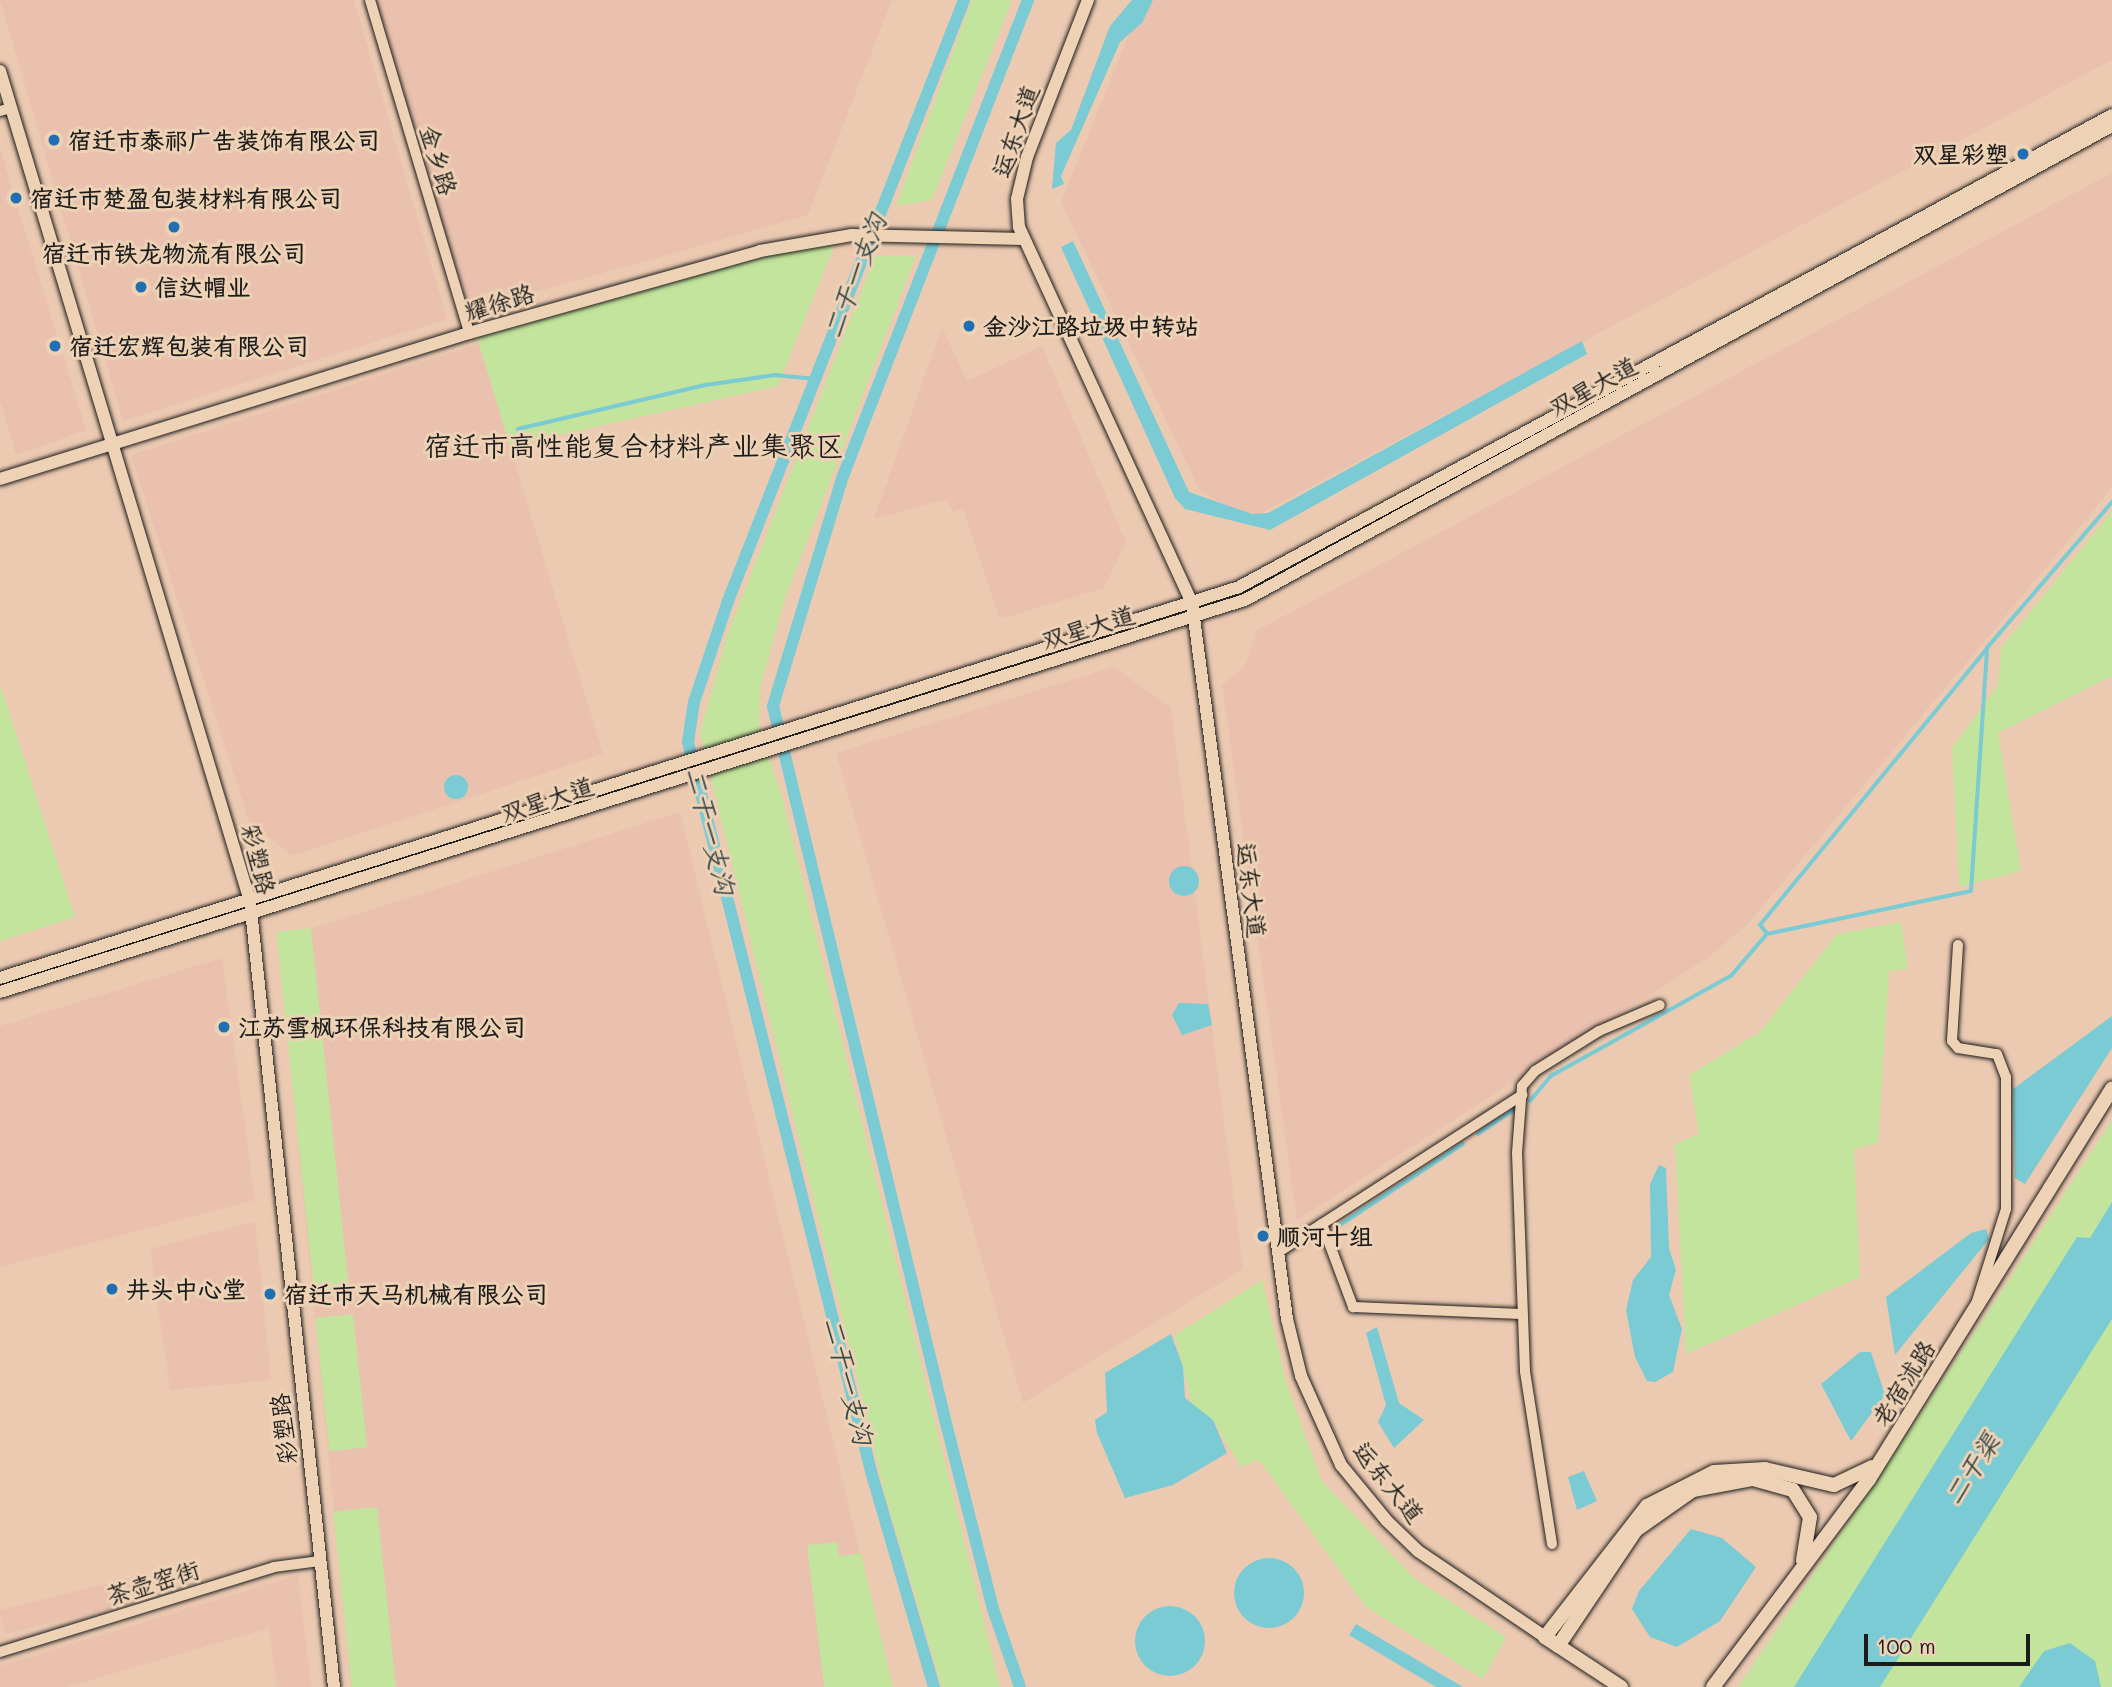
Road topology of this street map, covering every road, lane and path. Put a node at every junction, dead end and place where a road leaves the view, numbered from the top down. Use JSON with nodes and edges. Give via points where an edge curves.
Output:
{"nodes":[{"id":1,"x":370,"y":0,"type":"edge"},
{"id":2,"x":1088,"y":0,"type":"edge"},
{"id":3,"x":0,"y":71,"type":"edge"},
{"id":4,"x":6,"y":109,"type":"edge"},
{"id":5,"x":2112,"y":115,"type":"edge"},
{"id":6,"x":2112,"y":126,"type":"edge"},
{"id":7,"x":1023,"y":239,"type":"junction"},
{"id":8,"x":469,"y":332,"type":"junction"},
{"id":9,"x":113,"y":443,"type":"junction"},
{"id":10,"x":0,"y":479,"type":"edge"},
{"id":11,"x":1192,"y":603,"type":"junction"},
{"id":12,"x":1194,"y":617,"type":"junction"},
{"id":13,"x":814,"y":732,"type":"junction"},
{"id":14,"x":675,"y":776,"type":"junction"},
{"id":15,"x":250,"y":901,"type":"junction"},
{"id":16,"x":251,"y":915,"type":"junction"},
{"id":17,"x":1958,"y":945,"type":"dead end"},
{"id":18,"x":0,"y":978,"type":"edge"},
{"id":19,"x":0,"y":992,"type":"edge"},
{"id":20,"x":1660,"y":1004,"type":"dead end"},
{"id":21,"x":2112,"y":1089,"type":"edge"},
{"id":22,"x":1522,"y":1095,"type":"junction"},
{"id":23,"x":1322,"y":1224,"type":"junction"},
{"id":24,"x":1277,"y":1253,"type":"junction"},
{"id":25,"x":1975,"y":1310,"type":"junction"},
{"id":26,"x":1522,"y":1314,"type":"junction"},
{"id":27,"x":1881,"y":1460,"type":"junction"},
{"id":28,"x":1552,"y":1544,"type":"dead end"},
{"id":29,"x":320,"y":1561,"type":"junction"},
{"id":30,"x":1798,"y":1574,"type":"junction"},
{"id":31,"x":1545,"y":1637,"type":"junction"},
{"id":32,"x":1558,"y":1646,"type":"junction"},
{"id":33,"x":0,"y":1652,"type":"edge"},
{"id":34,"x":334,"y":1687,"type":"edge"},
{"id":35,"x":1620,"y":1687,"type":"edge"},
{"id":36,"x":1713,"y":1687,"type":"edge"}],
"edges":[{"from":1,"to":8,"type":"street","name":"金乡路"},
{"from":2,"to":7,"type":"street","name":"运东大道","via":[[1027,157],[1017,199]]},
{"from":3,"to":4,"type":"street","name":"彩塑路"},
{"from":4,"to":9,"type":"street","name":"彩塑路"},
{"from":5,"to":11,"type":"street","name":"双星大道","via":[[1239,587]]},
{"from":6,"to":12,"type":"street","name":"双星大道","via":[[1245,600]]},
{"from":7,"to":8,"type":"street","name":"耀徐路","via":[[852,235],[760,251]]},
{"from":7,"to":11,"type":"street","name":"运东大道"},
{"from":8,"to":9,"type":"street","name":"耀徐路"},
{"from":9,"to":10,"type":"street","name":"耀徐路"},
{"from":9,"to":15,"type":"street","name":"彩塑路"},
{"from":11,"to":12,"type":"street","name":"运东大道"},
{"from":11,"to":13,"type":"street","name":"双星大道"},
{"from":12,"to":13,"type":"street","name":"双星大道"},
{"from":12,"to":24,"type":"street","name":"运东大道"},
{"from":13,"to":14,"type":"street"},
{"from":14,"to":15,"type":"street","name":"双星大道"},
{"from":14,"to":16,"type":"street","name":"双星大道"},
{"from":15,"to":16,"type":"street","name":"彩塑路"},
{"from":15,"to":18,"type":"street","name":"双星大道"},
{"from":16,"to":19,"type":"street","name":"双星大道"},
{"from":16,"to":29,"type":"street","name":"彩塑路"},
{"from":17,"to":25,"type":"street","via":[[1952,1041],[1958,1048],[1997,1054],[2006,1077],[2006,1209]]},
{"from":20,"to":22,"type":"street","via":[[1599,1031],[1535,1071]]},
{"from":21,"to":25,"type":"main road","name":"老宿沭路"},
{"from":22,"to":23,"type":"street"},
{"from":22,"to":26,"type":"street"},
{"from":23,"to":24,"type":"street"},
{"from":23,"to":26,"type":"street","via":[[1353,1307]]},
{"from":24,"to":31,"type":"street","name":"运东大道","via":[[1301,1376],[1341,1465],[1418,1551]]},
{"from":25,"to":27,"type":"main road","name":"老宿沭路"},
{"from":26,"to":28,"type":"street","via":[[1533,1453]]},
{"from":27,"to":30,"type":"main road","name":"老宿沭路"},
{"from":27,"to":31,"type":"main road","via":[[1840,1485],[1752,1468],[1714,1472],[1668,1490],[1630,1523]]},
{"from":29,"to":33,"type":"street","name":"茶壶窑街","via":[[274,1567]]},
{"from":29,"to":34,"type":"street","name":"彩塑路"},
{"from":30,"to":32,"type":"main road","via":[[1811,1527],[1806,1504],[1793,1490],[1753,1479],[1693,1489],[1636,1530]]},
{"from":30,"to":36,"type":"main road","name":"老宿沭路"},
{"from":31,"to":32,"type":"main road","name":"运东大道"},
{"from":32,"to":35,"type":"main road","name":"运东大道"}]}
